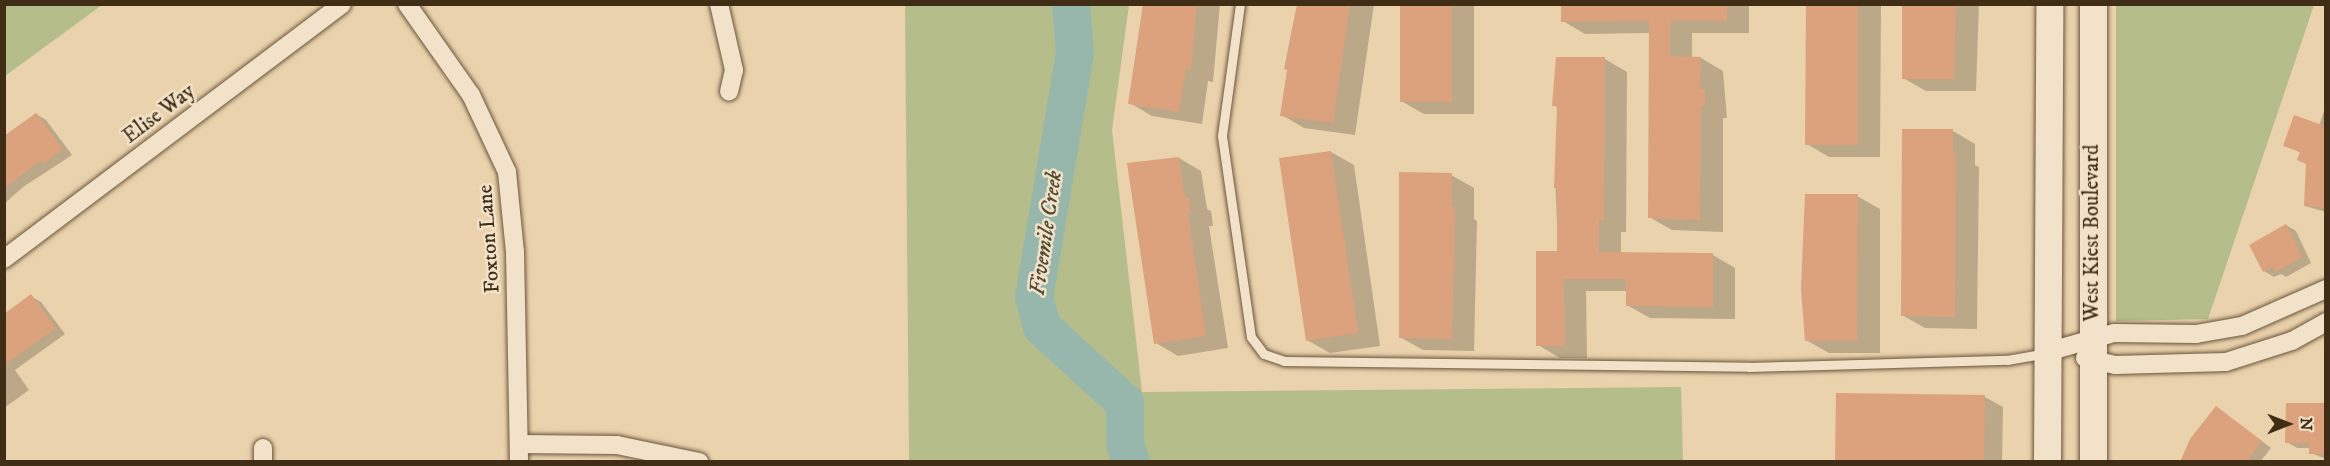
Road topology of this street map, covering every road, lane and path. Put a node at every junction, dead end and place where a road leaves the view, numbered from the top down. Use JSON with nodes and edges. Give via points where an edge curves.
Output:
{"nodes":[{"id":1,"x":342,"y":4,"type":"edge"},
{"id":2,"x":407,"y":4,"type":"edge"},
{"id":3,"x":719,"y":4,"type":"edge"},
{"id":4,"x":1240,"y":4,"type":"edge"},
{"id":5,"x":2049,"y":4,"type":"edge"},
{"id":6,"x":2093,"y":4,"type":"edge"},
{"id":7,"x":729,"y":91,"type":"dead end"},
{"id":8,"x":4,"y":259,"type":"edge"},
{"id":9,"x":2325,"y":289,"type":"edge"},
{"id":10,"x":2325,"y":322,"type":"edge"},
{"id":11,"x":2091,"y":350,"type":"junction"},
{"id":12,"x":2047,"y":352,"type":"junction"},
{"id":13,"x":519,"y":453,"type":"edge"},
{"id":14,"x":699,"y":462,"type":"edge"},
{"id":15,"x":2047,"y":462,"type":"edge"},
{"id":16,"x":2093,"y":462,"type":"edge"}],
"edges":[{"from":1,"to":8,"type":"street","name":"Elise Way"},
{"from":2,"to":13,"type":"street","name":"Foxton Lane","via":[[471,95],[507,172],[515,252]]},
{"from":3,"to":7,"type":"street","via":[[734,70]]},
{"from":4,"to":12,"type":"lane","via":[[1222,136],[1251,337],[1264,354],[1284,362],[1749,366],[2007,360]]},
{"from":5,"to":12,"type":"main road","name":"West Kiest Boulevard"},
{"from":6,"to":11,"type":"main road","name":"West Kiest Boulevard"},
{"from":9,"to":11,"type":"street","via":[[2242,326],[2196,334],[2114,333]]},
{"from":10,"to":11,"type":"street","via":[[2292,341],[2226,362],[2115,365]]},
{"from":11,"to":12,"type":"street"},
{"from":11,"to":16,"type":"main road","name":"West Kiest Boulevard"},
{"from":12,"to":15,"type":"main road","name":"West Kiest Boulevard"},
{"from":13,"to":14,"type":"street","via":[[618,445]]}]}
